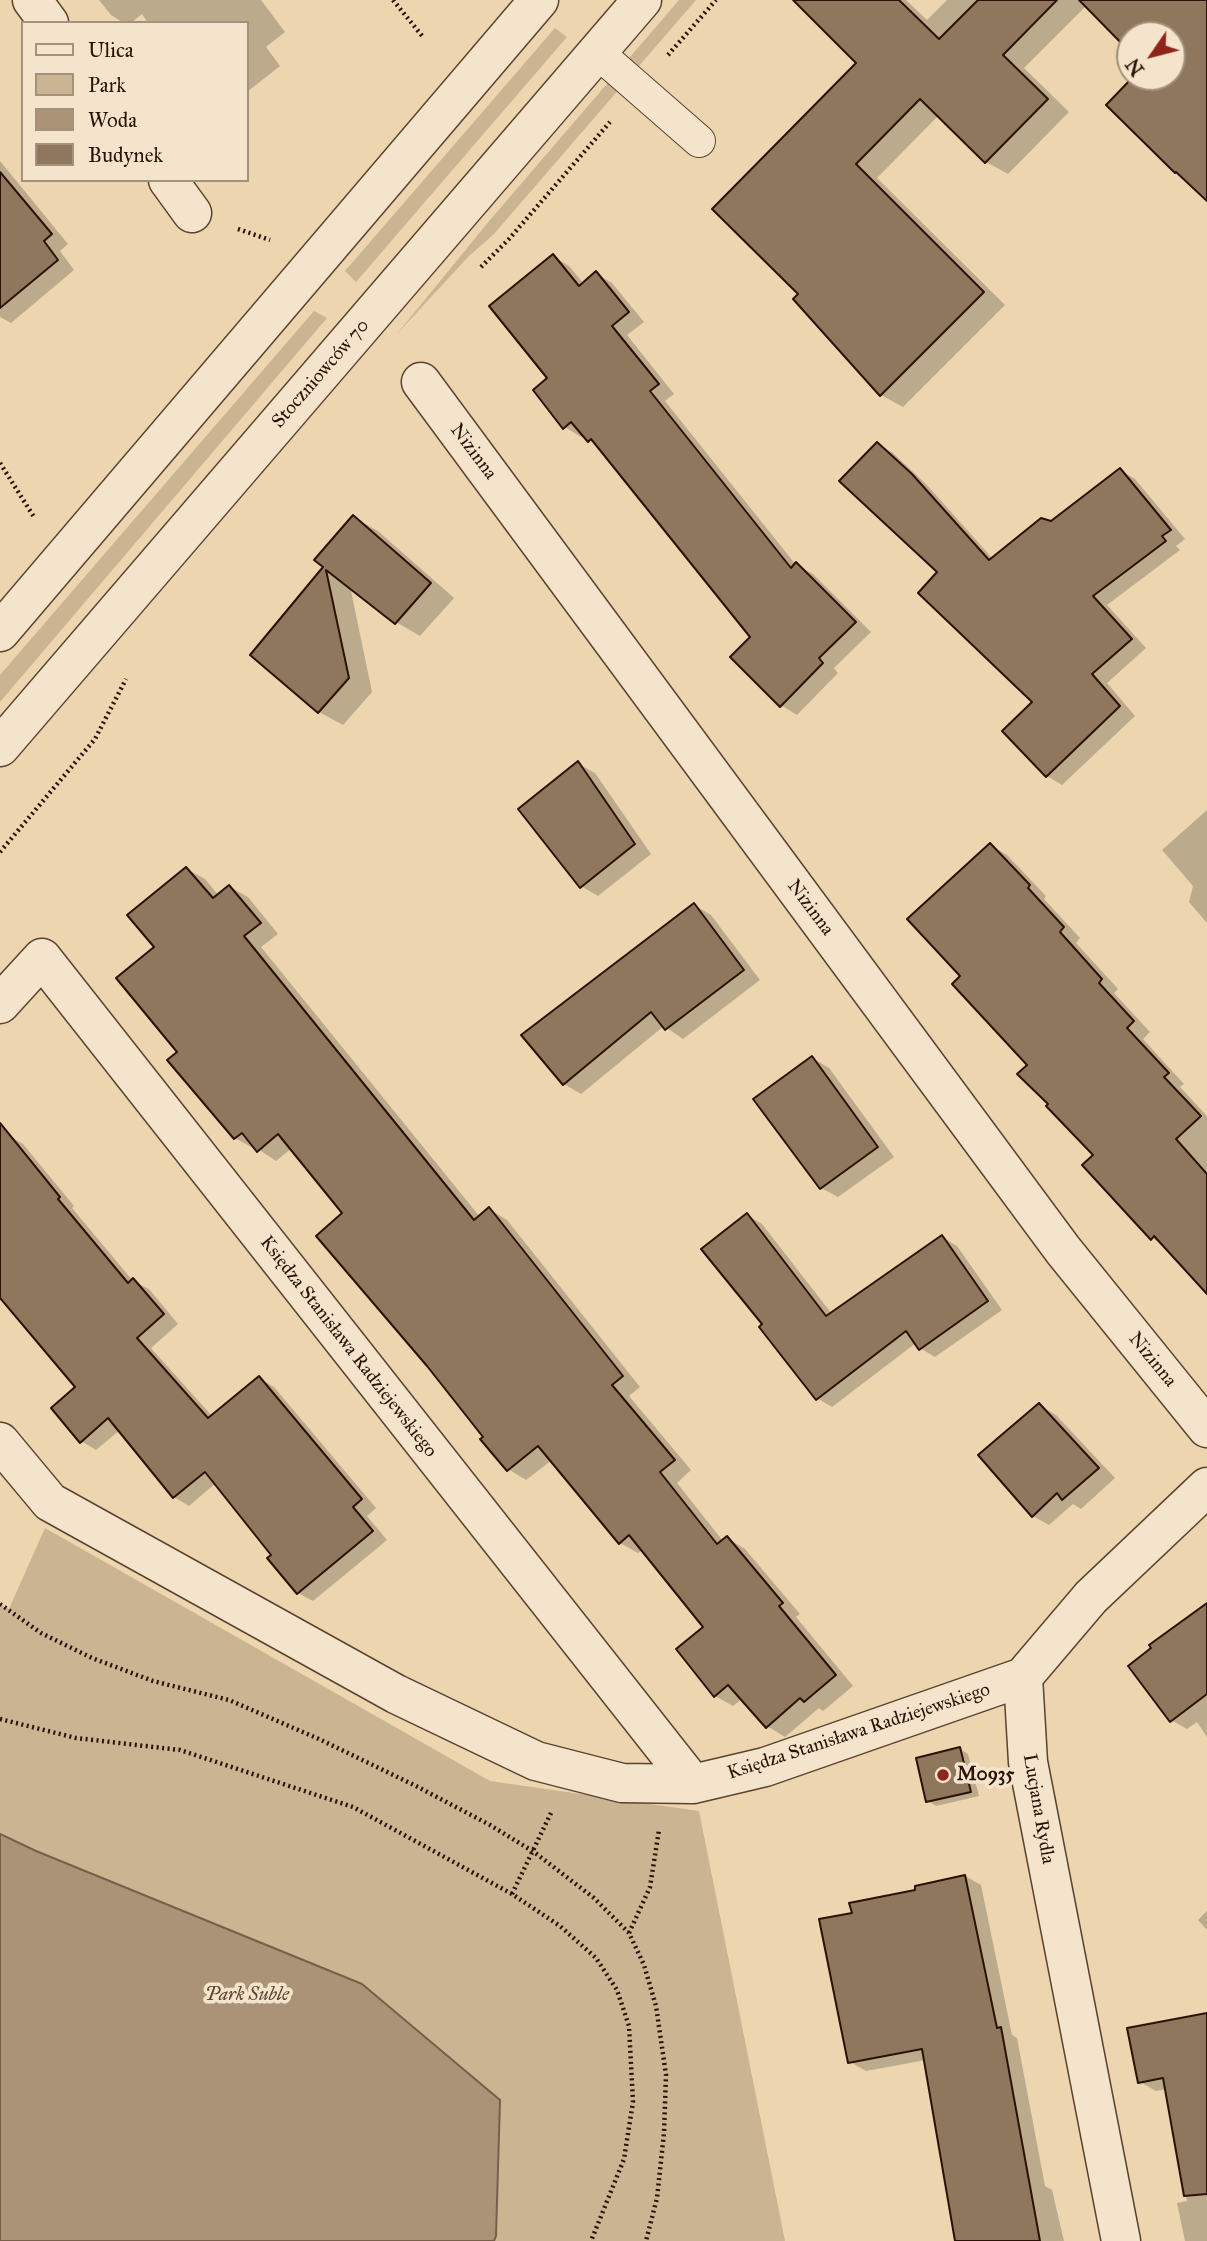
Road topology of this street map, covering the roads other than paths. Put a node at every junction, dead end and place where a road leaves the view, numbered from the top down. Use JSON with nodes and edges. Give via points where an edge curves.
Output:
{"nodes":[{"id":1,"x":32,"y":0,"type":"edge"},
{"id":2,"x":538,"y":0,"type":"edge"},
{"id":3,"x":642,"y":0,"type":"edge"},
{"id":4,"x":48,"y":21,"type":"edge"},
{"id":5,"x":597,"y":52,"type":"junction"},
{"id":6,"x":699,"y":141,"type":"dead end"},
{"id":7,"x":169,"y":182,"type":"edge"},
{"id":8,"x":192,"y":213,"type":"dead end"},
{"id":9,"x":421,"y":382,"type":"dead end"},
{"id":10,"x":0,"y":632,"type":"edge"},
{"id":11,"x":0,"y":747,"type":"edge"},
{"id":12,"x":0,"y":1004,"type":"edge"},
{"id":13,"x":1207,"y":1428,"type":"edge"},
{"id":14,"x":0,"y":1442,"type":"edge"},
{"id":15,"x":0,"y":1487,"type":"edge"},
{"id":16,"x":1207,"y":1487,"type":"edge"},
{"id":17,"x":50,"y":1502,"type":"junction"},
{"id":18,"x":1023,"y":1677,"type":"junction"},
{"id":19,"x":680,"y":1784,"type":"junction"},
{"id":20,"x":1121,"y":2241,"type":"edge"}],
"edges":[{"from":1,"to":4,"type":"street"},
{"from":2,"to":10,"type":"street"},
{"from":3,"to":5,"type":"street","name":"Stoczniowców 70"},
{"from":5,"to":6,"type":"lane"},
{"from":5,"to":11,"type":"street","name":"Stoczniowców 70"},
{"from":7,"to":8,"type":"street"},
{"from":9,"to":13,"type":"street","name":"Nizinna","via":[[1063,1250]]},
{"from":12,"to":19,"type":"street","name":"Księdza Stanisława Radziejewskiego","via":[[42,958]]},
{"from":14,"to":17,"type":"street","name":"Księdza Stanisława Radziejewskiego"},
{"from":15,"to":17,"type":"street","name":"Księdza Stanisława Radziejewskiego"},
{"from":16,"to":18,"type":"street","via":[[1091,1597]]},
{"from":17,"to":19,"type":"street","name":"Księdza Stanisława Radziejewskiego","via":[[396,1694],[536,1761],[622,1783]]},
{"from":18,"to":19,"type":"street","name":"Księdza Stanisława Radziejewskiego","via":[[765,1766]]},
{"from":18,"to":20,"type":"street","name":"Lucjana Rydla","via":[[1028,1762]]}]}
